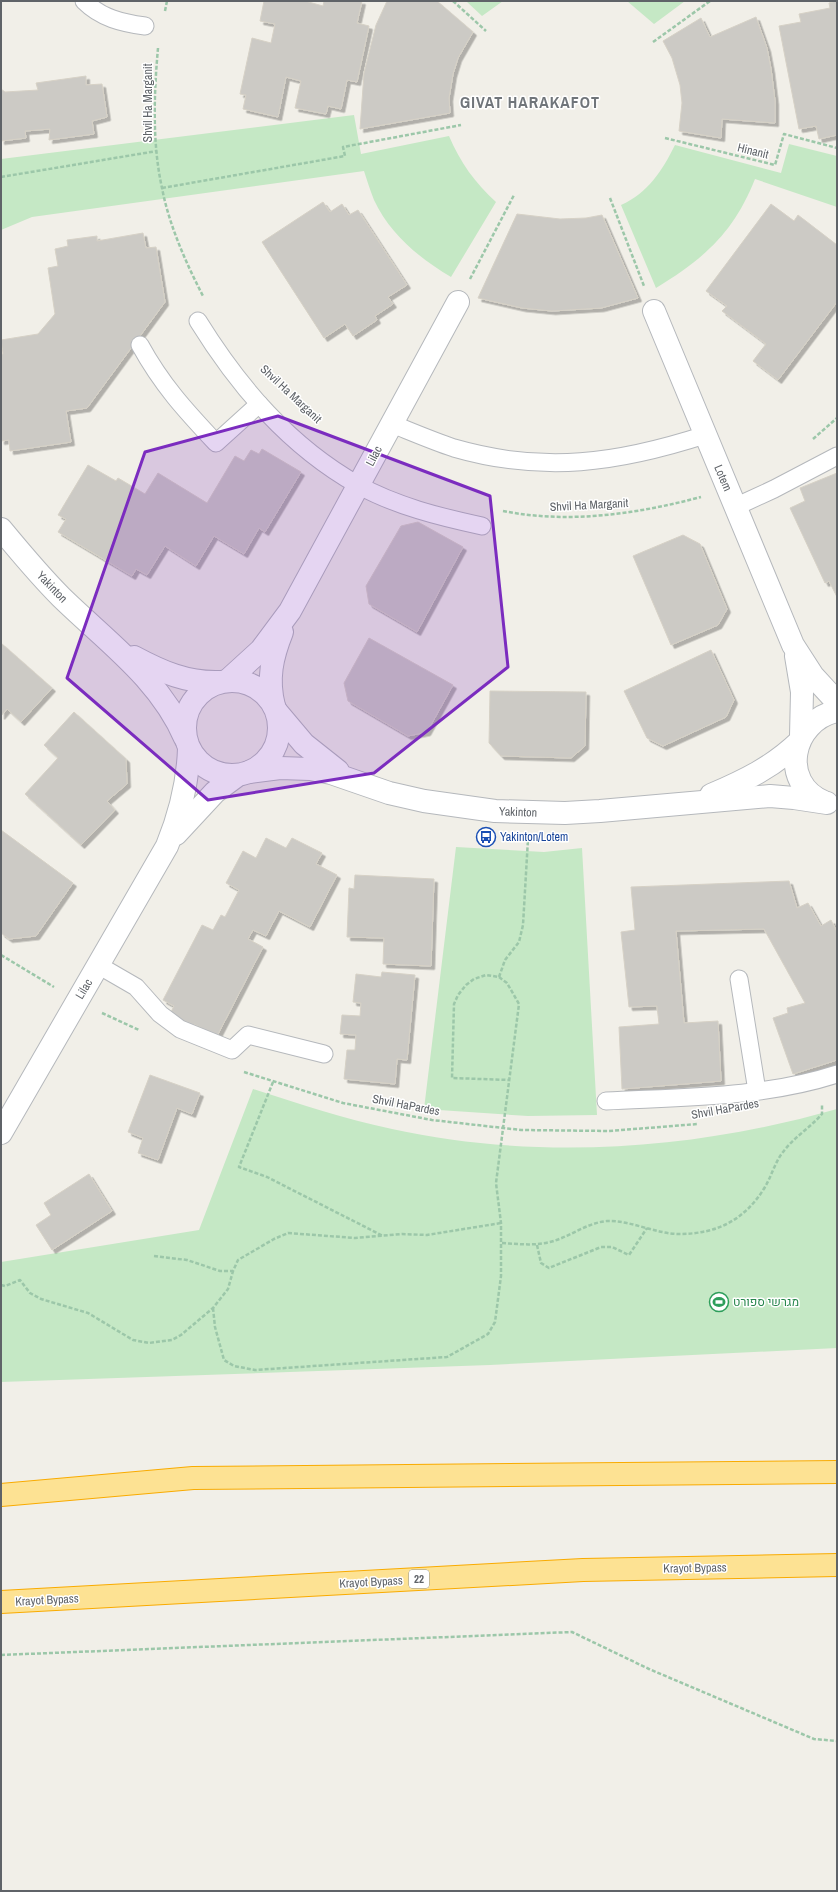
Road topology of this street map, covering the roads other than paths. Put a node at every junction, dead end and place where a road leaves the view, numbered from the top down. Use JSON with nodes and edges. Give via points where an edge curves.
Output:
{"nodes":[{"id":1,"x":84,"y":1,"type":"edge"},
{"id":2,"x":145,"y":26,"type":"dead end"},
{"id":3,"x":458,"y":302,"type":"road end"},
{"id":4,"x":654,"y":311,"type":"road end"},
{"id":5,"x":198,"y":321,"type":"dead end"},
{"id":6,"x":140,"y":345,"type":"dead end"},
{"id":7,"x":259,"y":404,"type":"junction"},
{"id":8,"x":392,"y":424,"type":"junction"},
{"id":9,"x":705,"y":434,"type":"junction"},
{"id":10,"x":837,"y":456,"type":"edge"},
{"id":11,"x":359,"y":485,"type":"junction"},
{"id":12,"x":735,"y":507,"type":"junction"},
{"id":13,"x":482,"y":526,"type":"dead end"},
{"id":14,"x":1,"y":528,"type":"edge"},
{"id":15,"x":290,"y":611,"type":"junction"},
{"id":16,"x":108,"y":640,"type":"junction"},
{"id":17,"x":793,"y":645,"type":"junction"},
{"id":18,"x":223,"y":681,"type":"junction"},
{"id":19,"x":837,"y":702,"type":"edge"},
{"id":20,"x":275,"y":709,"type":"junction"},
{"id":21,"x":837,"y":712,"type":"edge"},
{"id":22,"x":800,"y":739,"type":"junction"},
{"id":23,"x":188,"y":744,"type":"junction"},
{"id":24,"x":243,"y":773,"type":"junction"},
{"id":25,"x":352,"y":780,"type":"junction"},
{"id":26,"x":688,"y":804,"type":"junction"},
{"id":27,"x":834,"y":806,"type":"edge"},
{"id":28,"x":167,"y":846,"type":"junction"},
{"id":29,"x":98,"y":965,"type":"junction"},
{"id":30,"x":739,"y":979,"type":"dead end"},
{"id":31,"x":324,"y":1054,"type":"dead end"},
{"id":32,"x":837,"y":1074,"type":"edge"},
{"id":33,"x":757,"y":1091,"type":"junction"},
{"id":34,"x":606,"y":1101,"type":"dead end"},
{"id":35,"x":1,"y":1133,"type":"edge"},
{"id":36,"x":837,"y":1472,"type":"edge"},
{"id":37,"x":1,"y":1495,"type":"edge"},
{"id":38,"x":837,"y":1565,"type":"edge"},
{"id":39,"x":1,"y":1602,"type":"edge"}],
"edges":[{"from":1,"to":2,"type":"lane","via":[[106,17]]},
{"from":3,"to":8,"type":"street","name":"Lilac"},
{"from":4,"to":9,"type":"street","name":"Lotem"},
{"from":5,"to":7,"type":"lane","via":[[218,353]]},
{"from":6,"to":7,"type":"lane","via":[[154,372],[173,397],[216,443]]},
{"from":7,"to":11,"type":"lane","via":[[311,453]]},
{"from":8,"to":9,"type":"lane","via":[[485,456],[546,464],[616,458],[671,446]]},
{"from":8,"to":11,"type":"street","name":"Lilac"},
{"from":9,"to":12,"type":"street","name":"Lotem"},
{"from":10,"to":12,"type":"lane"},
{"from":11,"to":13,"type":"lane","via":[[409,507]]},
{"from":11,"to":15,"type":"street","name":"Lilac"},
{"from":12,"to":17,"type":"street","name":"Lotem"},
{"from":14,"to":16,"type":"street","name":"Yakinton","via":[[61,597]]},
{"from":15,"to":18,"type":"street","name":"Lilac","via":[[261,650]]},
{"from":15,"to":20,"type":"street","name":"Lilac","via":[[271,667],[270,686]]},
{"from":16,"to":18,"type":"street","name":"Yakinton","via":[[130,655],[170,674],[191,681]]},
{"from":16,"to":23,"type":"street","name":"Yakinton","via":[[158,692],[173,713]]},
{"from":17,"to":19,"type":"street","name":"Lotem","via":[[814,676]]},
{"from":17,"to":22,"type":"street","name":"Lotem","via":[[802,692]]},
{"from":18,"to":20,"type":"street","via":[[241,681],[255,686],[267,695]]},
{"from":18,"to":23,"type":"street","via":[[205,689],[191,704],[185,726]]},
{"from":20,"to":24,"type":"street","via":[[279,730],[276,744],[265,762]]},
{"from":20,"to":25,"type":"street","name":"Yakinton","via":[[291,730],[317,756]]},
{"from":21,"to":22,"type":"street","name":"Yakinton","via":[[816,719]]},
{"from":22,"to":26,"type":"street","name":"Yakinton","via":[[784,756],[763,771]]},
{"from":22,"to":27,"type":"street","name":"Lotem","via":[[796,764],[800,778],[808,791]]},
{"from":23,"to":24,"type":"street","via":[[198,760],[210,769],[223,774]]},
{"from":23,"to":28,"type":"street","name":"Lilac","via":[[186,788]]},
{"from":24,"to":25,"type":"street","name":"Yakinton","via":[[270,768],[300,768],[331,773]]},
{"from":24,"to":28,"type":"street","name":"Lilac","via":[[200,806]]},
{"from":25,"to":26,"type":"street","name":"Yakinton","via":[[389,792],[460,808],[530,813]]},
{"from":26,"to":27,"type":"street","name":"Yakinton","via":[[770,796]]},
{"from":28,"to":29,"type":"street","name":"Lilac"},
{"from":29,"to":31,"type":"lane","via":[[136,987],[160,1014],[180,1029],[232,1050],[248,1035]]},
{"from":29,"to":35,"type":"street","name":"Lilac"},
{"from":30,"to":33,"type":"lane"},
{"from":32,"to":33,"type":"lane","via":[[812,1082]]},
{"from":33,"to":34,"type":"lane"},
{"from":36,"to":37,"type":"highway","via":[[193,1478]]},
{"from":38,"to":39,"type":"highway","name":"Krayot Bypass","number":"22","via":[[583,1570]]}]}
